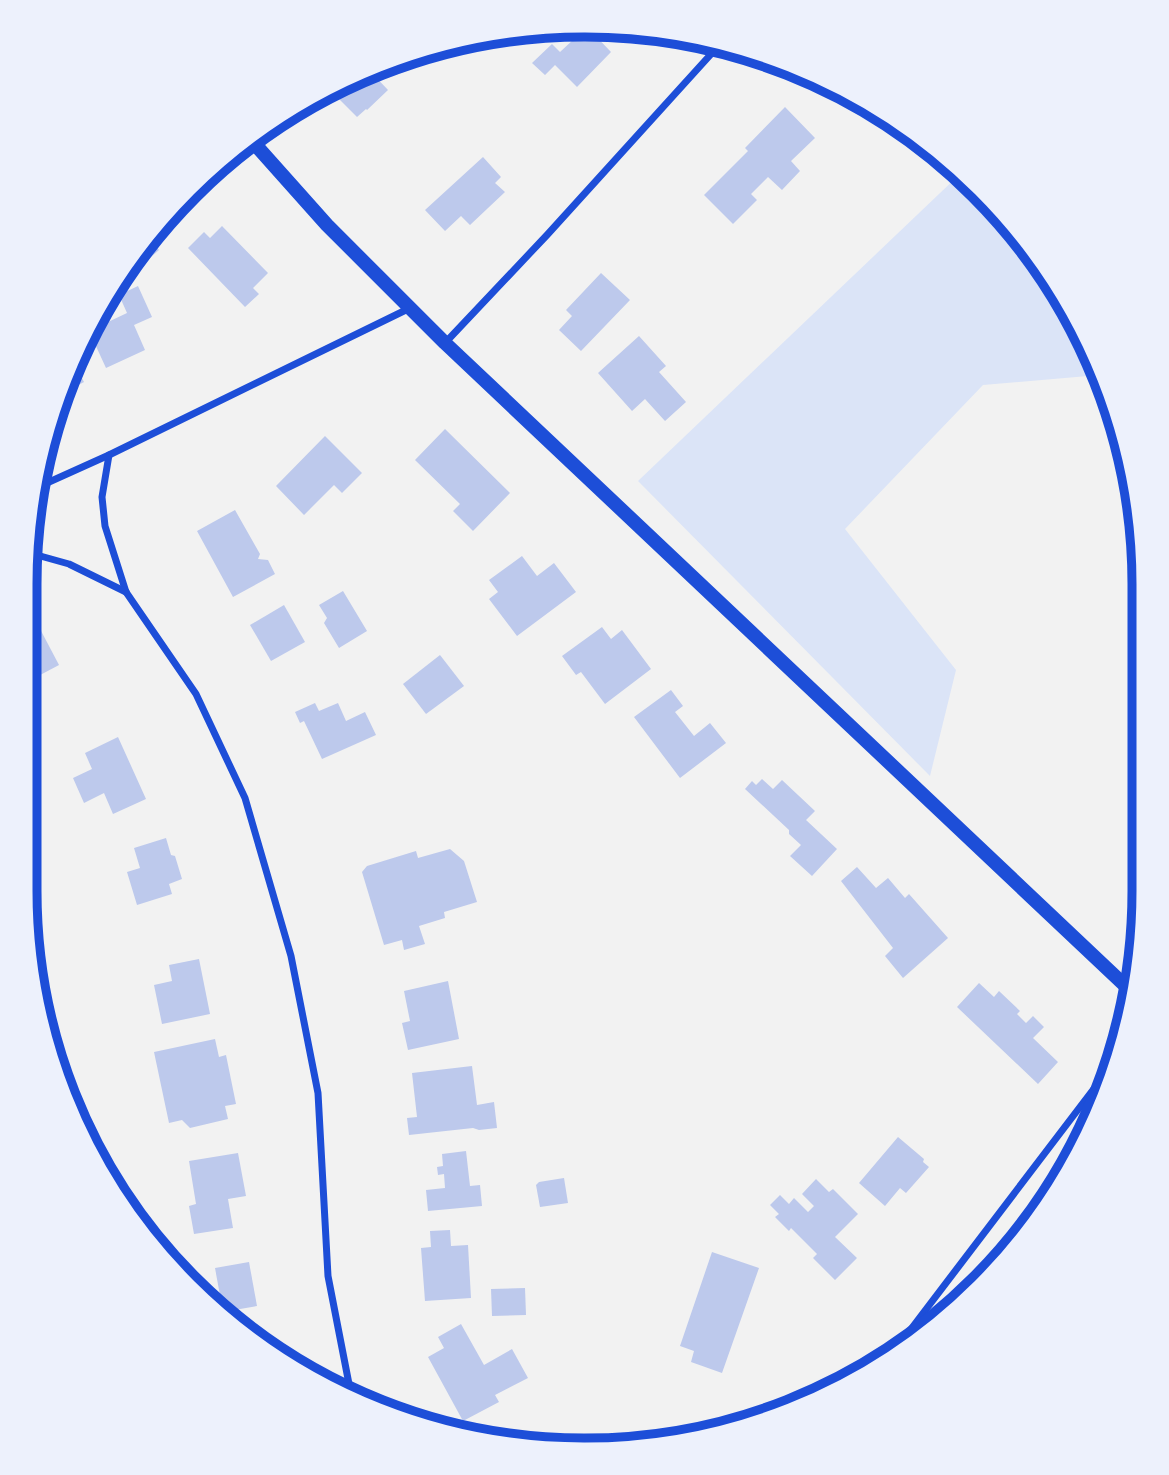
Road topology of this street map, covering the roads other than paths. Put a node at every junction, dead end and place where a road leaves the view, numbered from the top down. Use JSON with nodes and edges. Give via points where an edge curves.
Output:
{"nodes":[{"id":1,"x":713,"y":52,"type":"edge"},
{"id":2,"x":257,"y":146,"type":"edge"},
{"id":3,"x":411,"y":308,"type":"junction"},
{"id":4,"x":445,"y":343,"type":"junction"},
{"id":5,"x":109,"y":455,"type":"junction"},
{"id":6,"x":46,"y":482,"type":"edge"},
{"id":7,"x":38,"y":555,"type":"edge"},
{"id":8,"x":126,"y":592,"type":"junction"},
{"id":9,"x":1124,"y":984,"type":"edge"},
{"id":10,"x":1096,"y":1086,"type":"edge"},
{"id":11,"x":909,"y":1331,"type":"edge"},
{"id":12,"x":350,"y":1385,"type":"edge"}],
"edges":[{"from":1,"to":4,"type":"street"},
{"from":2,"to":3,"type":"main road","via":[[327,225]]},
{"from":3,"to":4,"type":"main road"},
{"from":3,"to":5,"type":"street"},
{"from":4,"to":9,"type":"main road"},
{"from":5,"to":6,"type":"street"},
{"from":5,"to":8,"type":"street","via":[[102,497],[105,526]]},
{"from":7,"to":8,"type":"street","via":[[69,564]]},
{"from":8,"to":12,"type":"street","via":[[196,694],[245,798],[287,942],[318,1093],[328,1276]]},
{"from":10,"to":11,"type":"street"}]}
